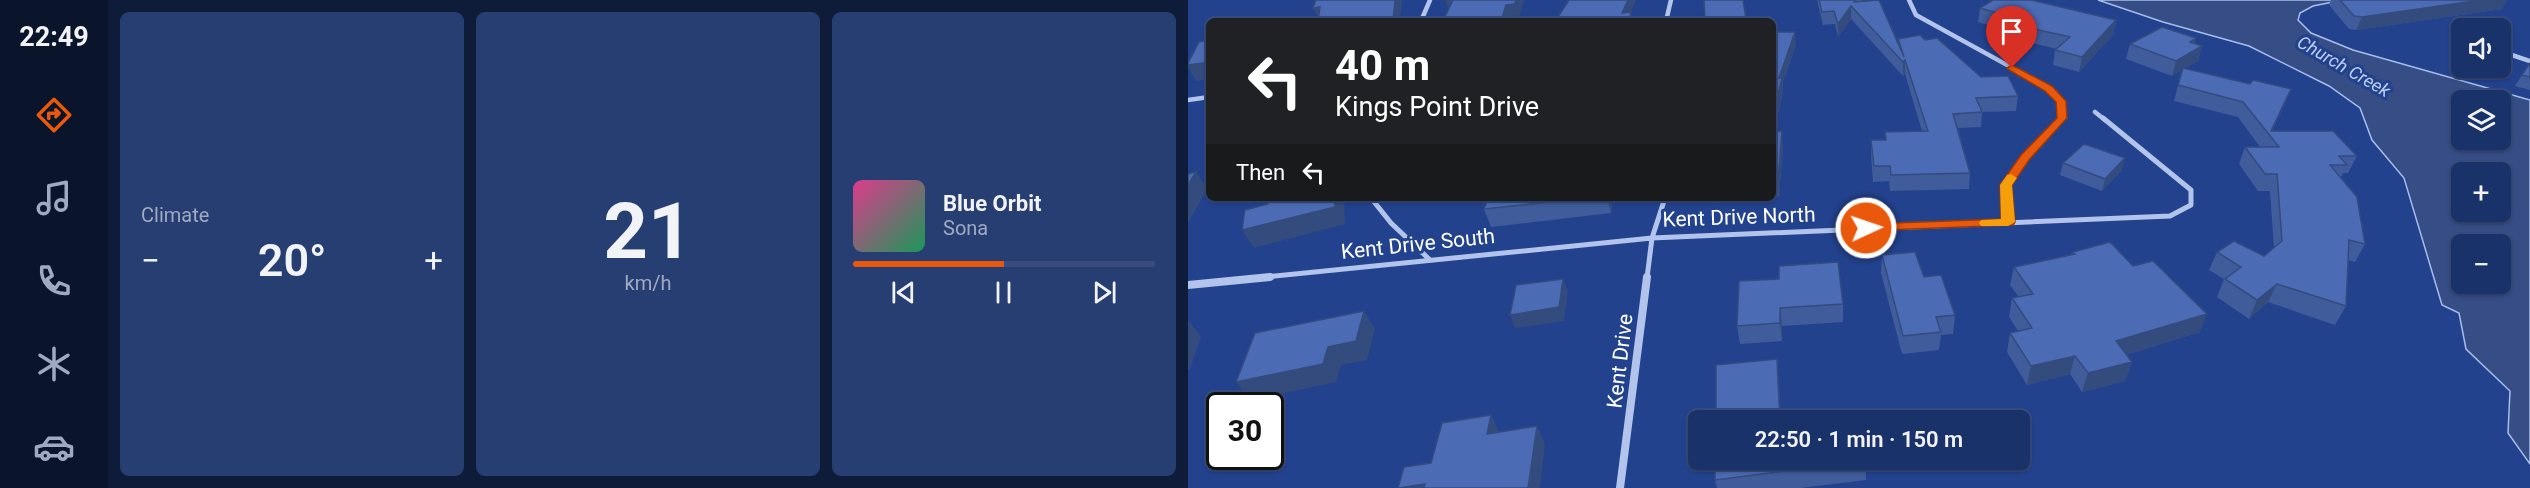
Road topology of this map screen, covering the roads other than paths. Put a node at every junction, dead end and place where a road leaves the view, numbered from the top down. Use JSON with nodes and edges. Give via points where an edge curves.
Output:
{"nodes":[{"id":1,"x":1430,"y":0,"type":"edge"},
{"id":2,"x":1671,"y":0,"type":"edge"},
{"id":3,"x":1909,"y":0,"type":"edge"},
{"id":4,"x":1422,"y":18,"type":"edge"},
{"id":5,"x":1667,"y":18,"type":"edge"},
{"id":6,"x":2511,"y":55,"type":"edge"},
{"id":7,"x":2530,"y":61,"type":"edge"},
{"id":8,"x":1206,"y":97,"type":"edge"},
{"id":9,"x":1188,"y":100,"type":"edge"},
{"id":10,"x":2095,"y":112,"type":"dead end"},
{"id":11,"x":1373,"y":201,"type":"edge"},
{"id":12,"x":1664,"y":201,"type":"edge"},
{"id":13,"x":2008,"y":222,"type":"junction"},
{"id":14,"x":1652,"y":238,"type":"junction"},
{"id":15,"x":1430,"y":260,"type":"junction"},
{"id":16,"x":1188,"y":285,"type":"edge"},
{"id":17,"x":1620,"y":488,"type":"edge"}],
"edges":[{"from":1,"to":4,"type":"street"},
{"from":2,"to":5,"type":"street"},
{"from":3,"to":13,"type":"street","via":[[1916,15],[2049,88],[2061,101],[2062,118],[2006,185]]},
{"from":6,"to":7,"type":"street"},
{"from":8,"to":9,"type":"street"},
{"from":10,"to":13,"type":"street","name":"Kent Drive North","via":[[2191,190],[2191,205],[2170,216]]},
{"from":11,"to":15,"type":"street"},
{"from":12,"to":14,"type":"street","name":"Kent Drive"},
{"from":13,"to":14,"type":"street","name":"Kent Drive North"},
{"from":14,"to":15,"type":"street","name":"Kent Drive South"},
{"from":14,"to":17,"type":"street","name":"Kent Drive"},
{"from":15,"to":16,"type":"street","name":"Kent Drive South"}]}
